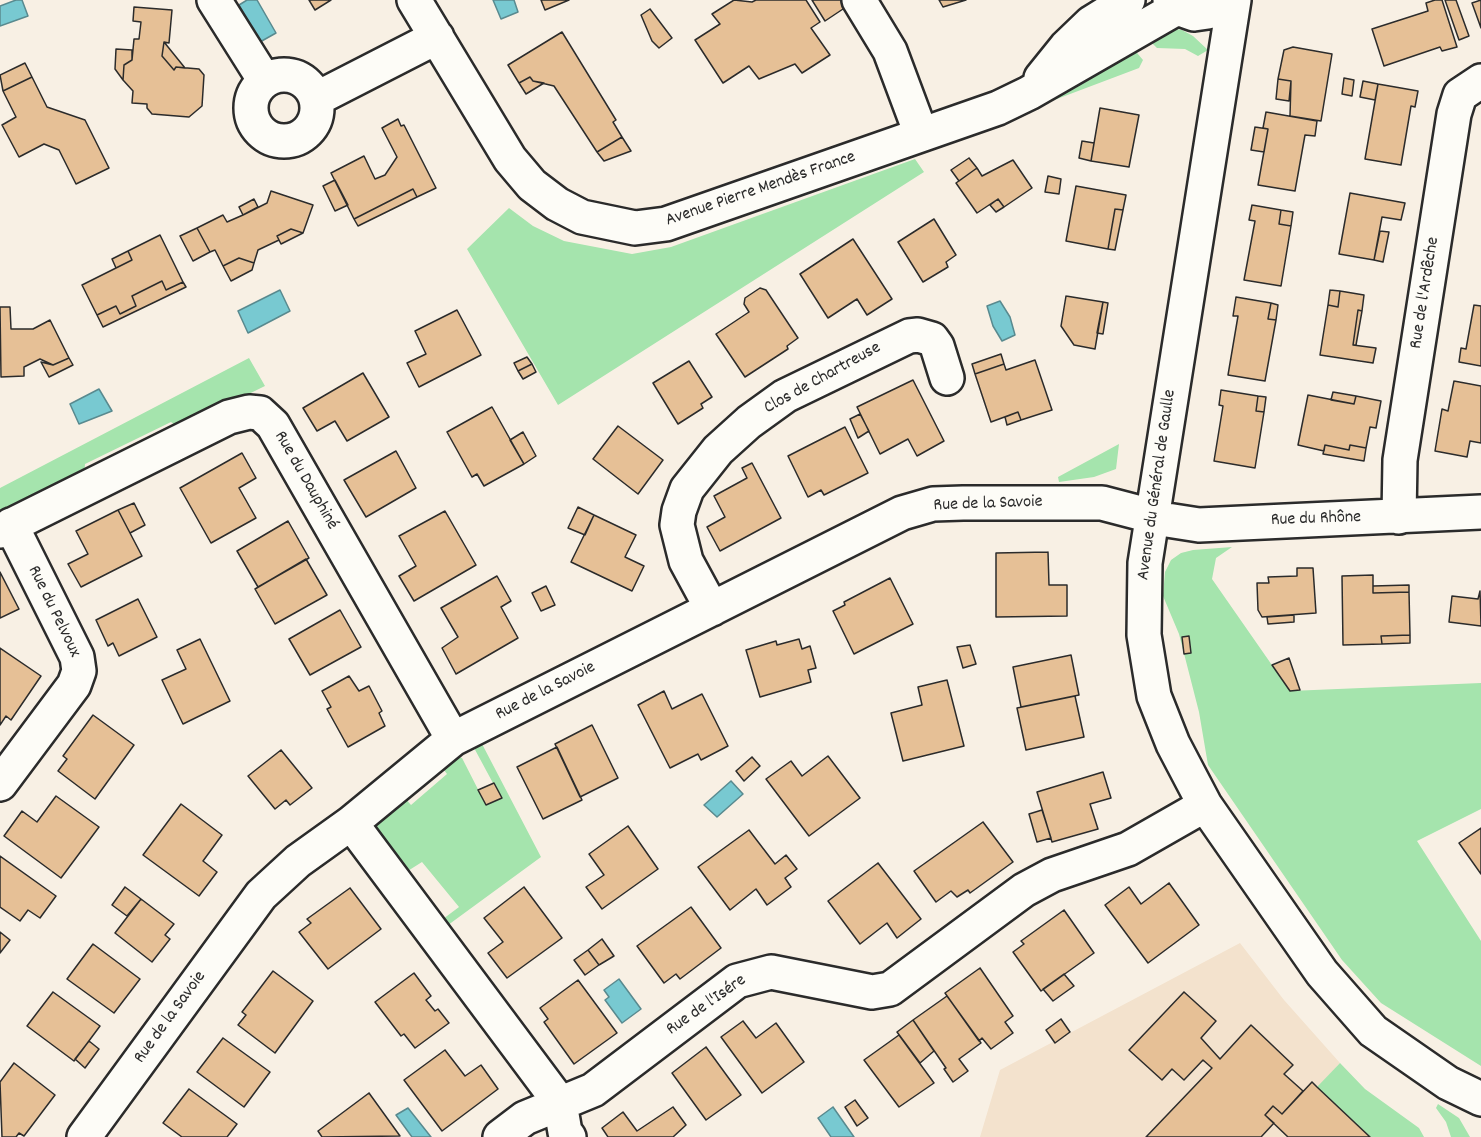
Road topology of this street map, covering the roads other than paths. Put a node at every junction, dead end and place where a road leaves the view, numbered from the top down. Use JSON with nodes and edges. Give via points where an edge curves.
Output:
{"nodes":[{"id":1,"x":213,"y":0,"type":"edge"},
{"id":2,"x":414,"y":0,"type":"edge"},
{"id":3,"x":859,"y":0,"type":"edge"},
{"id":4,"x":884,"y":0,"type":"edge"},
{"id":5,"x":1128,"y":0,"type":"edge"},
{"id":6,"x":1225,"y":0,"type":"edge"},
{"id":7,"x":1234,"y":0,"type":"edge"},
{"id":8,"x":1180,"y":7,"type":"edge"},
{"id":9,"x":1229,"y":33,"type":"junction"},
{"id":10,"x":437,"y":37,"type":"junction"},
{"id":11,"x":890,"y":51,"type":"junction"},
{"id":12,"x":265,"y":81,"type":"junction"},
{"id":13,"x":1481,"y":81,"type":"edge"},
{"id":14,"x":1029,"y":93,"type":"junction"},
{"id":15,"x":316,"y":99,"type":"junction"},
{"id":16,"x":921,"y":134,"type":"junction"},
{"id":17,"x":947,"y":378,"type":"dead end"},
{"id":18,"x":1481,"y":512,"type":"edge"},
{"id":19,"x":1152,"y":516,"type":"junction"},
{"id":20,"x":1399,"y":517,"type":"junction"},
{"id":21,"x":5,"y":528,"type":"edge"},
{"id":22,"x":712,"y":609,"type":"junction"},
{"id":23,"x":453,"y":739,"type":"junction"},
{"id":24,"x":0,"y":784,"type":"edge"},
{"id":25,"x":1205,"y":805,"type":"junction"},
{"id":26,"x":351,"y":823,"type":"junction"},
{"id":27,"x":1481,"y":1100,"type":"edge"},
{"id":28,"x":560,"y":1103,"type":"junction"},
{"id":29,"x":84,"y":1137,"type":"edge"},
{"id":30,"x":500,"y":1137,"type":"edge"},
{"id":31,"x":569,"y":1137,"type":"edge"}],
"edges":[{"from":1,"to":12,"type":"street"},
{"from":2,"to":10,"type":"street","name":"Avenue Pierre Mendès France"},
{"from":3,"to":11,"type":"street"},
{"from":4,"to":11,"type":"street","via":[[893,18]]},
{"from":5,"to":14,"type":"street","name":"Avenue Pierre Mendès France","via":[[1090,23]]},
{"from":6,"to":8,"type":"street","name":"Avenue Pierre Mendès France","via":[[1209,12]]},
{"from":7,"to":9,"type":"street","name":"Avenue du Général de Gaulle"},
{"from":8,"to":9,"type":"street"},
{"from":8,"to":14,"type":"street","name":"Avenue Pierre Mendès France"},
{"from":9,"to":19,"type":"street","name":"Avenue du Général de Gaulle"},
{"from":10,"to":15,"type":"street"},
{"from":10,"to":16,"type":"street","name":"Avenue Pierre Mendès France","via":[[521,173],[545,196],[595,222],[634,228],[666,224]]},
{"from":11,"to":16,"type":"street"},
{"from":12,"to":15,"type":"street","via":[[283,75],[296,77],[307,83]]},
{"from":12,"to":15,"type":"street","via":[[253,96],[251,110],[262,132],[273,139],[299,138],[309,130],[316,119]]},
{"from":13,"to":20,"type":"street","name":"Rue de l'Ardêche","via":[[1460,95],[1454,114],[1400,459]]},
{"from":14,"to":16,"type":"street","name":"Avenue Pierre Mendès France","via":[[998,108]]},
{"from":17,"to":22,"type":"street","name":"Clos de Chartreuse","via":[[932,339],[909,336],[785,396],[718,450],[687,489],[677,525],[686,561]]},
{"from":18,"to":20,"type":"street","name":"Rue du Rhône"},
{"from":19,"to":20,"type":"street","name":"Rue du Rhône","via":[[1199,525]]},
{"from":19,"to":22,"type":"street","name":"Rue de la Savoie","via":[[1102,503],[933,504],[902,513]]},
{"from":19,"to":25,"type":"street","name":"Avenue du Général de Gaulle","via":[[1144,579],[1144,635],[1154,696],[1173,744]]},
{"from":21,"to":23,"type":"street","name":"Rue du Dauphiné","via":[[229,417],[260,413],[273,425]]},
{"from":21,"to":24,"type":"street","name":"Rue du Pelvoux","via":[[77,657],[79,671],[74,685]]},
{"from":22,"to":23,"type":"street","name":"Rue de la Savoie"},
{"from":23,"to":26,"type":"street","name":"Rue de la Savoie"},
{"from":25,"to":27,"type":"street","name":"Avenue du Général de Gaulle","via":[[1322,973],[1373,1031],[1448,1083]]},
{"from":25,"to":28,"type":"street","name":"Rue de l'Isére","via":[[1128,849],[1052,875],[1024,890],[891,989],[872,992],[780,973],[757,974],[737,981],[593,1090]]},
{"from":26,"to":28,"type":"street"},
{"from":26,"to":29,"type":"street","name":"Rue de la Savoie","via":[[298,861],[261,895]]},
{"from":28,"to":30,"type":"street","name":"Rue de l'Isére","via":[[525,1118]]},
{"from":28,"to":31,"type":"street"}]}
